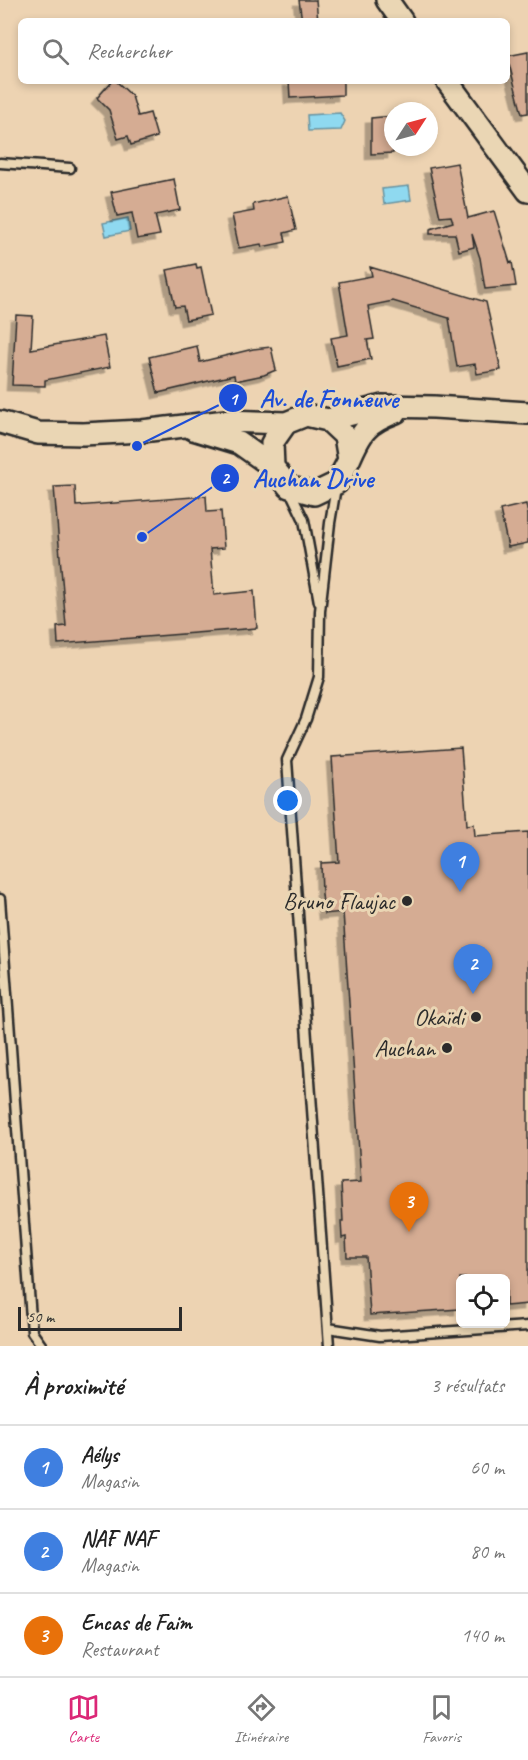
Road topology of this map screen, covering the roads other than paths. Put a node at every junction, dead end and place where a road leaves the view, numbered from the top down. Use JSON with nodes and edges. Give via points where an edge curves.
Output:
{"nodes":[{"id":1,"x":387,"y":0,"type":"edge"},
{"id":2,"x":400,"y":18,"type":"edge"},
{"id":3,"x":449,"y":84,"type":"edge"},
{"id":4,"x":0,"y":163,"type":"edge"},
{"id":5,"x":70,"y":168,"type":"dead end"},
{"id":6,"x":528,"y":191,"type":"edge"},
{"id":7,"x":408,"y":407,"type":"junction"},
{"id":8,"x":528,"y":413,"type":"edge"},
{"id":9,"x":328,"y":420,"type":"junction"},
{"id":10,"x":0,"y":422,"type":"edge"},
{"id":11,"x":286,"y":423,"type":"junction"},
{"id":12,"x":180,"y":426,"type":"junction"},
{"id":13,"x":349,"y":460,"type":"junction"},
{"id":14,"x":273,"y":467,"type":"junction"},
{"id":15,"x":337,"y":483,"type":"junction"},
{"id":16,"x":289,"y":487,"type":"junction"},
{"id":17,"x":320,"y":612,"type":"junction"},
{"id":18,"x":0,"y":899,"type":"edge"},
{"id":19,"x":528,"y":1326,"type":"edge"},
{"id":20,"x":328,"y":1328,"type":"junction"},
{"id":21,"x":42,"y":1346,"type":"edge"},
{"id":22,"x":330,"y":1346,"type":"edge"}],
"edges":[{"from":1,"to":2,"type":"street"},
{"from":3,"to":6,"type":"street"},
{"from":4,"to":5,"type":"lane"},
{"from":7,"to":8,"type":"street"},
{"from":7,"to":9,"type":"street","via":[[382,406]]},
{"from":7,"to":13,"type":"street","via":[[375,420],[359,437]]},
{"from":9,"to":11,"type":"street","via":[[306,415]]},
{"from":9,"to":13,"type":"street","via":[[345,436]]},
{"from":10,"to":12,"type":"street","via":[[38,433],[83,434]]},
{"from":11,"to":12,"type":"street"},
{"from":11,"to":14,"type":"street","via":[[272,443]]},
{"from":12,"to":14,"type":"street","via":[[239,443]]},
{"from":13,"to":15,"type":"street"},
{"from":14,"to":16,"type":"street"},
{"from":15,"to":16,"type":"street","via":[[314,494]]},
{"from":15,"to":17,"type":"lane"},
{"from":16,"to":17,"type":"lane","via":[[304,520]]},
{"from":17,"to":20,"type":"lane","via":[[319,677],[288,760]]},
{"from":18,"to":21,"type":"lane","via":[[33,1332]]},
{"from":19,"to":20,"type":"lane","via":[[380,1336]]},
{"from":20,"to":22,"type":"lane"}]}
